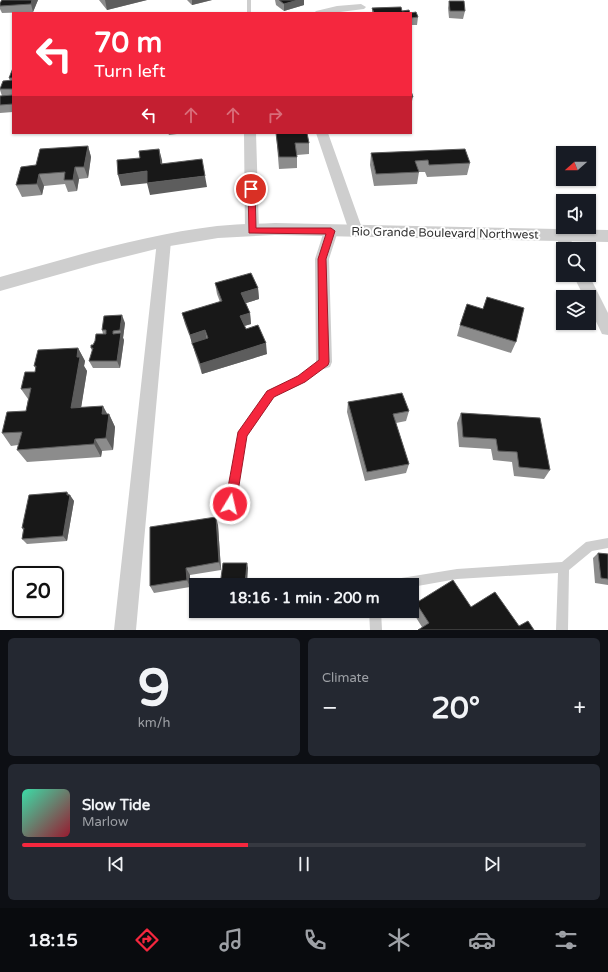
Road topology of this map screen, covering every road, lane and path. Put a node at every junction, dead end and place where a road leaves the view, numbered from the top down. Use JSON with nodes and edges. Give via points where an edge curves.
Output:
{"nodes":[{"id":1,"x":249,"y":0,"type":"edge"},
{"id":2,"x":361,"y":7,"type":"dead end"},
{"id":3,"x":249,"y":12,"type":"edge"},
{"id":4,"x":323,"y":12,"type":"edge"},
{"id":5,"x":250,"y":134,"type":"edge"},
{"id":6,"x":322,"y":134,"type":"edge"},
{"id":7,"x":252,"y":231,"type":"junction"},
{"id":8,"x":331,"y":231,"type":"junction"},
{"id":9,"x":356,"y":231,"type":"junction"},
{"id":10,"x":608,"y":236,"type":"edge"},
{"id":11,"x":164,"y":241,"type":"junction"},
{"id":12,"x":565,"y":242,"type":"edge"},
{"id":13,"x":584,"y":282,"type":"edge"},
{"id":14,"x":0,"y":284,"type":"edge"},
{"id":15,"x":608,"y":329,"type":"edge"},
{"id":16,"x":324,"y":362,"type":"joint"},
{"id":17,"x":228,"y":518,"type":"dead end"},
{"id":18,"x":608,"y":544,"type":"edge"},
{"id":19,"x":564,"y":567,"type":"junction"},
{"id":20,"x":419,"y":580,"type":"edge"},
{"id":21,"x":375,"y":618,"type":"edge"},
{"id":22,"x":125,"y":630,"type":"edge"},
{"id":23,"x":376,"y":630,"type":"edge"},
{"id":24,"x":562,"y":630,"type":"edge"}],
"edges":[{"from":1,"to":3,"type":"lane"},
{"from":2,"to":4,"type":"street","via":[[337,8]]},
{"from":5,"to":7,"type":"street"},
{"from":6,"to":9,"type":"street"},
{"from":7,"to":8,"type":"street","name":"Rio Grande Boulevard Northwest"},
{"from":7,"to":11,"type":"street","name":"Rio Grande Boulevard Northwest","via":[[218,232]]},
{"from":8,"to":9,"type":"street","name":"Rio Grande Boulevard Northwest"},
{"from":8,"to":16,"type":"street","via":[[322,259]]},
{"from":9,"to":12,"type":"street","name":"Rio Grande Boulevard Northwest"},
{"from":10,"to":12,"type":"street","name":"Rio Grande Boulevard Northwest"},
{"from":11,"to":14,"type":"street","name":"Rio Grande Boulevard Northwest"},
{"from":11,"to":22,"type":"street"},
{"from":13,"to":15,"type":"street"},
{"from":16,"to":17,"type":"lane","via":[[302,379],[270,394],[242,435]]},
{"from":18,"to":19,"type":"lane","via":[[590,546]]},
{"from":19,"to":20,"type":"lane","via":[[457,574]]},
{"from":19,"to":24,"type":"lane"},
{"from":21,"to":23,"type":"lane"}]}
